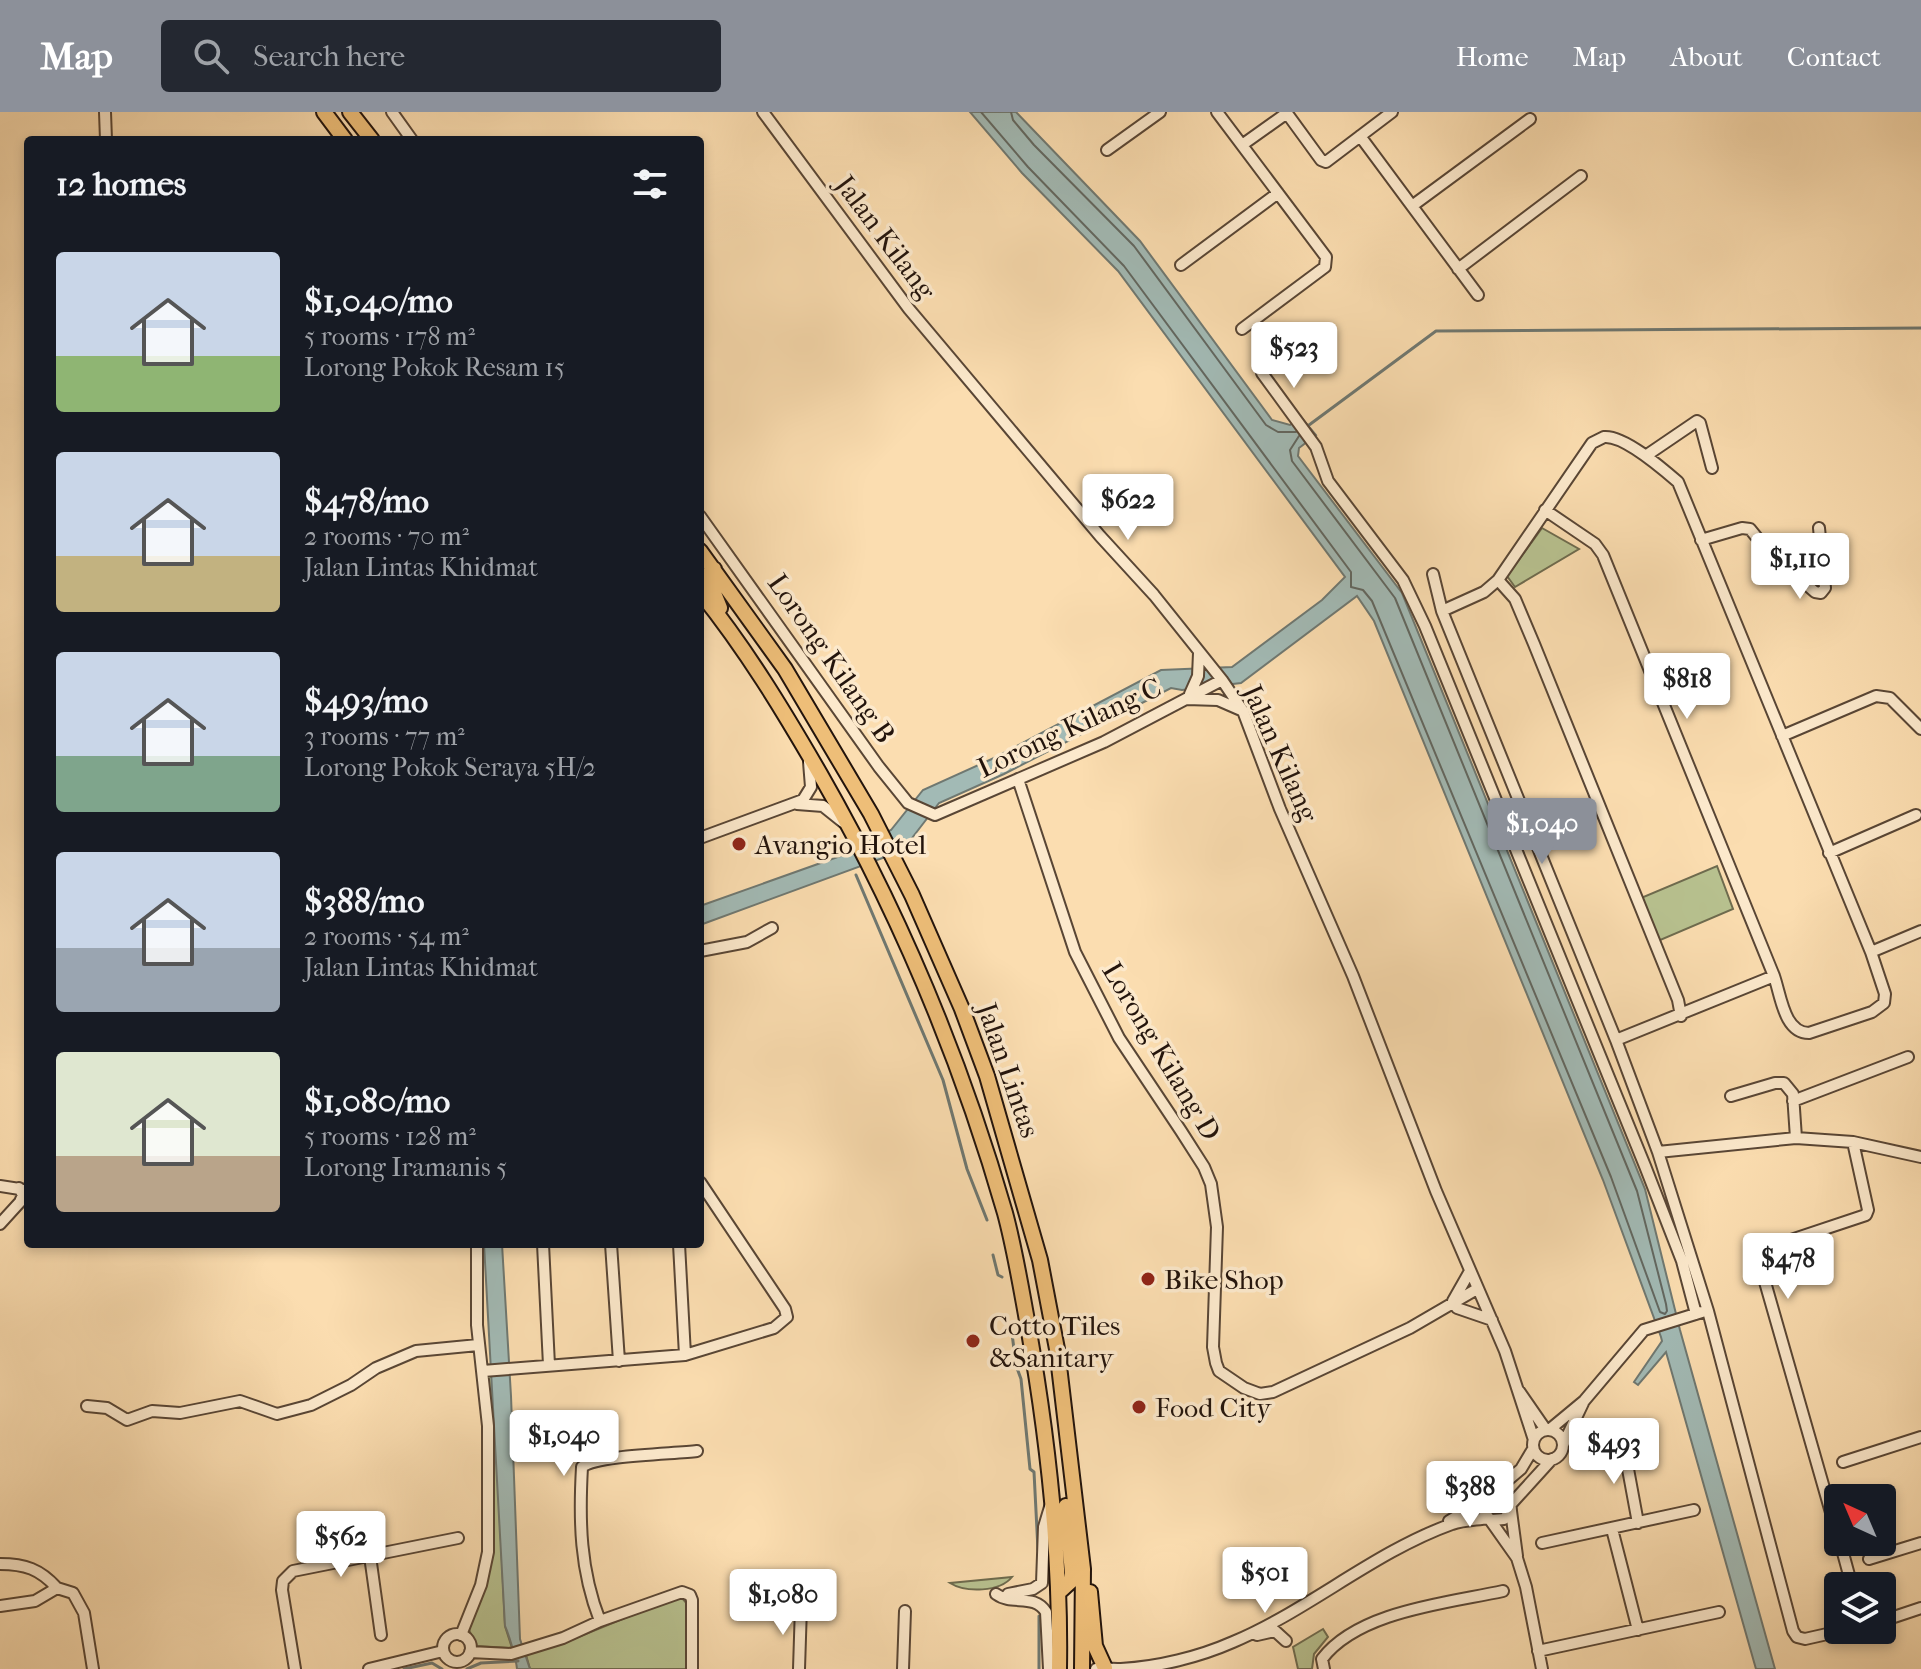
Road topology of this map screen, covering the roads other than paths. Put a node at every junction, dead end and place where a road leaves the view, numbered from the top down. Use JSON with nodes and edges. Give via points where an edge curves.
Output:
{"nodes":[{"id":1,"x":105,"y":112,"type":"edge"},
{"id":2,"x":324,"y":112,"type":"edge"},
{"id":3,"x":350,"y":112,"type":"edge"},
{"id":4,"x":392,"y":112,"type":"edge"},
{"id":5,"x":763,"y":112,"type":"edge"},
{"id":6,"x":1160,"y":112,"type":"edge"},
{"id":7,"x":1217,"y":112,"type":"edge"},
{"id":8,"x":1286,"y":112,"type":"edge"},
{"id":9,"x":1392,"y":112,"type":"edge"},
{"id":10,"x":1530,"y":119,"type":"dead end"},
{"id":11,"x":106,"y":136,"type":"edge"},
{"id":12,"x":342,"y":136,"type":"edge"},
{"id":13,"x":369,"y":136,"type":"edge"},
{"id":14,"x":409,"y":136,"type":"edge"},
{"id":15,"x":1360,"y":136,"type":"junction"},
{"id":16,"x":1242,"y":145,"type":"junction"},
{"id":17,"x":1107,"y":150,"type":"dead end"},
{"id":18,"x":1581,"y":176,"type":"dead end"},
{"id":19,"x":1278,"y":193,"type":"junction"},
{"id":20,"x":1412,"y":206,"type":"junction"},
{"id":21,"x":1181,"y":265,"type":"dead end"},
{"id":22,"x":1458,"y":269,"type":"junction"},
{"id":23,"x":1478,"y":295,"type":"dead end"},
{"id":24,"x":1242,"y":329,"type":"dead end"},
{"id":25,"x":1296,"y":361,"type":"dead end"},
{"id":26,"x":1647,"y":455,"type":"junction"},
{"id":27,"x":1712,"y":468,"type":"dead end"},
{"id":28,"x":1545,"y":510,"type":"junction"},
{"id":29,"x":704,"y":522,"type":"edge"},
{"id":30,"x":1819,"y":528,"type":"dead end"},
{"id":31,"x":1701,"y":540,"type":"junction"},
{"id":32,"x":704,"y":556,"type":"edge"},
{"id":33,"x":714,"y":569,"type":"junction"},
{"id":34,"x":1433,"y":574,"type":"dead end"},
{"id":35,"x":1498,"y":580,"type":"junction"},
{"id":36,"x":704,"y":597,"type":"edge"},
{"id":37,"x":1442,"y":611,"type":"junction"},
{"id":38,"x":728,"y":627,"type":"junction"},
{"id":39,"x":1199,"y":650,"type":"junction"},
{"id":40,"x":1222,"y":680,"type":"junction"},
{"id":41,"x":1186,"y":699,"type":"junction"},
{"id":42,"x":1243,"y":711,"type":"junction"},
{"id":43,"x":1921,"y":729,"type":"edge"},
{"id":44,"x":1782,"y":736,"type":"junction"},
{"id":45,"x":807,"y":753,"type":"junction"},
{"id":46,"x":1018,"y":779,"type":"junction"},
{"id":47,"x":795,"y":804,"type":"junction"},
{"id":48,"x":935,"y":815,"type":"joint"},
{"id":49,"x":1916,"y":815,"type":"dead end"},
{"id":50,"x":704,"y":837,"type":"edge"},
{"id":51,"x":860,"y":844,"type":"junction"},
{"id":52,"x":1829,"y":853,"type":"junction"},
{"id":53,"x":772,"y":928,"type":"dead end"},
{"id":54,"x":1921,"y":931,"type":"edge"},
{"id":55,"x":704,"y":950,"type":"edge"},
{"id":56,"x":1871,"y":952,"type":"junction"},
{"id":57,"x":1774,"y":976,"type":"junction"},
{"id":58,"x":1681,"y":1016,"type":"junction"},
{"id":59,"x":1616,"y":1040,"type":"junction"},
{"id":60,"x":1908,"y":1057,"type":"dead end"},
{"id":61,"x":1731,"y":1096,"type":"dead end"},
{"id":62,"x":1793,"y":1101,"type":"junction"},
{"id":63,"x":1796,"y":1138,"type":"junction"},
{"id":64,"x":1853,"y":1142,"type":"junction"},
{"id":65,"x":1658,"y":1152,"type":"junction"},
{"id":66,"x":1921,"y":1157,"type":"edge"},
{"id":67,"x":0,"y":1186,"type":"edge"},
{"id":68,"x":704,"y":1188,"type":"edge"},
{"id":69,"x":24,"y":1189,"type":"edge"},
{"id":70,"x":0,"y":1224,"type":"edge"},
{"id":71,"x":477,"y":1248,"type":"edge"},
{"id":72,"x":543,"y":1248,"type":"edge"},
{"id":73,"x":611,"y":1248,"type":"edge"},
{"id":74,"x":679,"y":1248,"type":"edge"},
{"id":75,"x":1470,"y":1271,"type":"junction"},
{"id":76,"x":1479,"y":1292,"type":"junction"},
{"id":77,"x":1453,"y":1306,"type":"junction"},
{"id":78,"x":1708,"y":1311,"type":"junction"},
{"id":79,"x":1696,"y":1314,"type":"junction"},
{"id":80,"x":1492,"y":1320,"type":"junction"},
{"id":81,"x":478,"y":1345,"type":"junction"},
{"id":82,"x":685,"y":1355,"type":"junction"},
{"id":83,"x":619,"y":1361,"type":"junction"},
{"id":84,"x":549,"y":1365,"type":"junction"},
{"id":85,"x":487,"y":1370,"type":"junction"},
{"id":86,"x":1061,"y":1381,"type":"junction"},
{"id":87,"x":1518,"y":1389,"type":"junction"},
{"id":88,"x":1584,"y":1401,"type":"junction"},
{"id":89,"x":87,"y":1406,"type":"dead end"},
{"id":90,"x":1548,"y":1430,"type":"junction"},
{"id":91,"x":1921,"y":1437,"type":"edge"},
{"id":92,"x":1623,"y":1442,"type":"dead end"},
{"id":93,"x":1533,"y":1444,"type":"junction"},
{"id":94,"x":1563,"y":1445,"type":"junction"},
{"id":95,"x":697,"y":1451,"type":"dead end"},
{"id":96,"x":1552,"y":1459,"type":"junction"},
{"id":97,"x":1843,"y":1462,"type":"dead end"},
{"id":98,"x":1824,"y":1487,"type":"edge"},
{"id":99,"x":1495,"y":1491,"type":"junction"},
{"id":100,"x":1052,"y":1500,"type":"junction"},
{"id":101,"x":1484,"y":1500,"type":"junction"},
{"id":102,"x":1512,"y":1507,"type":"junction"},
{"id":103,"x":1694,"y":1510,"type":"dead end"},
{"id":104,"x":1490,"y":1519,"type":"junction"},
{"id":105,"x":1638,"y":1523,"type":"junction"},
{"id":106,"x":1612,"y":1529,"type":"junction"},
{"id":107,"x":1434,"y":1531,"type":"junction"},
{"id":108,"x":458,"y":1538,"type":"dead end"},
{"id":109,"x":1542,"y":1543,"type":"dead end"},
{"id":110,"x":1921,"y":1543,"type":"edge"},
{"id":111,"x":370,"y":1556,"type":"junction"},
{"id":112,"x":1517,"y":1558,"type":"junction"},
{"id":113,"x":1869,"y":1559,"type":"dead end"},
{"id":114,"x":0,"y":1564,"type":"edge"},
{"id":115,"x":1083,"y":1569,"type":"junction"},
{"id":116,"x":57,"y":1588,"type":"junction"},
{"id":117,"x":1503,"y":1591,"type":"dead end"},
{"id":118,"x":1059,"y":1592,"type":"junction"},
{"id":119,"x":996,"y":1594,"type":"dead end"},
{"id":120,"x":0,"y":1606,"type":"edge"},
{"id":121,"x":801,"y":1606,"type":"dead end"},
{"id":122,"x":1921,"y":1608,"type":"edge"},
{"id":123,"x":905,"y":1611,"type":"dead end"},
{"id":124,"x":1719,"y":1612,"type":"dead end"},
{"id":125,"x":1896,"y":1616,"type":"edge"},
{"id":126,"x":600,"y":1621,"type":"junction"},
{"id":127,"x":1638,"y":1630,"type":"junction"},
{"id":128,"x":381,"y":1635,"type":"dead end"},
{"id":129,"x":461,"y":1635,"type":"junction"},
{"id":130,"x":1824,"y":1635,"type":"edge"},
{"id":131,"x":1286,"y":1641,"type":"dead end"},
{"id":132,"x":1233,"y":1642,"type":"junction"},
{"id":133,"x":443,"y":1651,"type":"junction"},
{"id":134,"x":1538,"y":1651,"type":"junction"},
{"id":135,"x":470,"y":1652,"type":"junction"},
{"id":136,"x":451,"y":1665,"type":"edge"},
{"id":137,"x":1105,"y":1668,"type":"edge"},
{"id":138,"x":93,"y":1669,"type":"edge"},
{"id":139,"x":295,"y":1669,"type":"edge"},
{"id":140,"x":369,"y":1669,"type":"edge"},
{"id":141,"x":692,"y":1669,"type":"edge"},
{"id":142,"x":799,"y":1669,"type":"edge"},
{"id":143,"x":903,"y":1669,"type":"edge"},
{"id":144,"x":1049,"y":1669,"type":"edge"},
{"id":145,"x":1059,"y":1669,"type":"edge"},
{"id":146,"x":1082,"y":1669,"type":"edge"},
{"id":147,"x":1096,"y":1669,"type":"edge"},
{"id":148,"x":1121,"y":1669,"type":"edge"},
{"id":149,"x":1324,"y":1669,"type":"edge"},
{"id":150,"x":1542,"y":1669,"type":"edge"}],
"edges":[{"from":1,"to":11,"type":"street"},
{"from":2,"to":12,"type":"highway"},
{"from":3,"to":13,"type":"highway"},
{"from":4,"to":14,"type":"street"},
{"from":5,"to":39,"type":"street","name":"Jalan Kilang","via":[[909,309]]},
{"from":6,"to":17,"type":"street"},
{"from":7,"to":16,"type":"street"},
{"from":8,"to":15,"type":"street","via":[[1326,162]]},
{"from":8,"to":16,"type":"street"},
{"from":9,"to":15,"type":"street"},
{"from":10,"to":20,"type":"street"},
{"from":15,"to":20,"type":"street"},
{"from":16,"to":19,"type":"street"},
{"from":18,"to":22,"type":"street"},
{"from":19,"to":21,"type":"street"},
{"from":19,"to":24,"type":"street","via":[[1327,261]]},
{"from":20,"to":22,"type":"street"},
{"from":22,"to":23,"type":"street"},
{"from":25,"to":79,"type":"street","via":[[1262,369],[1264,378],[1316,447],[1328,481],[1403,580],[1425,626],[1645,1166],[1682,1261]]},
{"from":26,"to":27,"type":"street","via":[[1697,421]]},
{"from":26,"to":28,"type":"street","via":[[1603,437],[1592,443]]},
{"from":26,"to":31,"type":"street","via":[[1678,482]]},
{"from":28,"to":35,"type":"street"},
{"from":28,"to":57,"type":"street","via":[[1603,555]]},
{"from":29,"to":48,"type":"street","name":"Lorong Kilang B","via":[[879,767],[908,803]]},
{"from":30,"to":31,"type":"street","via":[[1825,588],[1821,593],[1767,550],[1750,529]]},
{"from":31,"to":44,"type":"street"},
{"from":32,"to":33,"type":"highway","name":"Jalan Lintas"},
{"from":33,"to":38,"type":"highway","via":[[707,576]]},
{"from":33,"to":86,"type":"highway","name":"Jalan Lintas","via":[[785,669],[848,774],[912,895],[962,1009],[1001,1120],[1040,1260]]},
{"from":34,"to":37,"type":"street"},
{"from":35,"to":37,"type":"street"},
{"from":35,"to":58,"type":"street","via":[[1515,599],[1534,644]]},
{"from":36,"to":38,"type":"highway","name":"Jalan Lintas"},
{"from":37,"to":59,"type":"street"},
{"from":38,"to":45,"type":"highway","name":"Jalan Lintas"},
{"from":39,"to":40,"type":"street","name":"Jalan Kilang"},
{"from":39,"to":41,"type":"street","via":[[1198,676]]},
{"from":40,"to":41,"type":"street","name":"Lorong Kilang C"},
{"from":40,"to":42,"type":"street","name":"Jalan Kilang"},
{"from":41,"to":42,"type":"street","via":[[1218,700]]},
{"from":41,"to":46,"type":"street","name":"Lorong Kilang C"},
{"from":42,"to":75,"type":"street","name":"Jalan Kilang"},
{"from":43,"to":44,"type":"street","via":[[1890,698],[1876,696]]},
{"from":44,"to":52,"type":"street"},
{"from":45,"to":47,"type":"street","via":[[811,787]]},
{"from":45,"to":51,"type":"highway","name":"Jalan Lintas"},
{"from":46,"to":48,"type":"street","name":"Lorong Kilang C"},
{"from":46,"to":77,"type":"street","name":"Lorong Kilang D","via":[[1075,952],[1119,1038],[1211,1184],[1217,1227],[1214,1356],[1219,1371],[1251,1392],[1266,1394]]},
{"from":47,"to":50,"type":"street"},
{"from":47,"to":51,"type":"street","via":[[826,808]]},
{"from":49,"to":52,"type":"street"},
{"from":51,"to":100,"type":"highway","name":"Jalan Lintas","via":[[943,1030],[1005,1215],[1031,1345]]},
{"from":52,"to":56,"type":"street"},
{"from":53,"to":55,"type":"street","via":[[747,942]]},
{"from":54,"to":56,"type":"street"},
{"from":56,"to":57,"type":"street","via":[[1884,1003],[1809,1033],[1794,1030],[1789,1022]]},
{"from":57,"to":58,"type":"street"},
{"from":58,"to":59,"type":"street"},
{"from":59,"to":65,"type":"street"},
{"from":60,"to":62,"type":"street"},
{"from":61,"to":62,"type":"street","via":[[1784,1083]]},
{"from":62,"to":63,"type":"street"},
{"from":63,"to":64,"type":"street"},
{"from":63,"to":65,"type":"street"},
{"from":64,"to":66,"type":"street"},
{"from":64,"to":98,"type":"street","via":[[1866,1215],[1767,1248],[1759,1261]]},
{"from":65,"to":78,"type":"street"},
{"from":67,"to":69,"type":"street"},
{"from":68,"to":82,"type":"street","via":[[787,1317],[774,1328]]},
{"from":69,"to":70,"type":"street","via":[[20,1202]]},
{"from":71,"to":81,"type":"street"},
{"from":72,"to":84,"type":"street"},
{"from":73,"to":83,"type":"street"},
{"from":74,"to":82,"type":"street"},
{"from":75,"to":76,"type":"street","name":"Jalan Kilang"},
{"from":75,"to":77,"type":"street"},
{"from":76,"to":77,"type":"street"},
{"from":76,"to":80,"type":"street","name":"Jalan Kilang"},
{"from":77,"to":80,"type":"street"},
{"from":78,"to":79,"type":"street"},
{"from":78,"to":130,"type":"street","via":[[1793,1631],[1805,1639]]},
{"from":79,"to":88,"type":"street","via":[[1651,1326],[1639,1335]]},
{"from":80,"to":87,"type":"street","name":"Jalan Kilang"},
{"from":81,"to":85,"type":"street"},
{"from":81,"to":89,"type":"street","via":[[416,1351],[311,1405],[277,1414],[240,1401],[180,1413],[152,1411],[127,1420],[107,1408]]},
{"from":82,"to":83,"type":"street"},
{"from":83,"to":84,"type":"street"},
{"from":84,"to":85,"type":"street"},
{"from":85,"to":129,"type":"street","via":[[488,1552]]},
{"from":86,"to":115,"type":"highway","name":"Jalan Lintas"},
{"from":86,"to":118,"type":"highway","via":[[1059,1422],[1072,1573]]},
{"from":87,"to":90,"type":"street","name":"Jalan Kilang"},
{"from":87,"to":93,"type":"street","name":"Jalan Kilang"},
{"from":88,"to":90,"type":"street"},
{"from":88,"to":94,"type":"street"},
{"from":90,"to":93,"type":"street","via":[[1537,1434]]},
{"from":90,"to":94,"type":"street","via":[[1560,1435]]},
{"from":91,"to":97,"type":"street"},
{"from":92,"to":105,"type":"street"},
{"from":93,"to":96,"type":"street","via":[[1540,1458]]},
{"from":93,"to":99,"type":"street","via":[[1521,1469]]},
{"from":94,"to":96,"type":"street"},
{"from":95,"to":126,"type":"street","via":[[614,1458],[582,1467],[585,1577]]},
{"from":96,"to":102,"type":"street"},
{"from":99,"to":101,"type":"street"},
{"from":99,"to":102,"type":"street","via":[[1506,1494]]},
{"from":100,"to":118,"type":"highway","name":"Jalan Lintas"},
{"from":100,"to":118,"type":"street","via":[[1044,1527],[1042,1583],[1008,1594]]},
{"from":101,"to":104,"type":"street"},
{"from":101,"to":107,"type":"street"},
{"from":102,"to":104,"type":"street","via":[[1504,1519]]},
{"from":102,"to":112,"type":"street"},
{"from":103,"to":105,"type":"street"},
{"from":104,"to":107,"type":"street"},
{"from":104,"to":112,"type":"street"},
{"from":105,"to":106,"type":"street"},
{"from":106,"to":109,"type":"street"},
{"from":106,"to":127,"type":"street"},
{"from":107,"to":132,"type":"street"},
{"from":108,"to":111,"type":"street"},
{"from":110,"to":113,"type":"street"},
{"from":111,"to":128,"type":"street"},
{"from":111,"to":139,"type":"street","via":[[293,1571],[283,1581]]},
{"from":112,"to":134,"type":"street"},
{"from":114,"to":116,"type":"street","via":[[21,1564],[45,1574]]},
{"from":115,"to":137,"type":"highway","via":[[1097,1655]]},
{"from":115,"to":146,"type":"highway","name":"Jalan Lintas"},
{"from":116,"to":120,"type":"street","via":[[35,1601]]},
{"from":116,"to":138,"type":"street","via":[[73,1593],[84,1613]]},
{"from":117,"to":149,"type":"street","via":[[1377,1621],[1337,1642],[1322,1659]]},
{"from":118,"to":145,"type":"highway","name":"Jalan Lintas"},
{"from":119,"to":144,"type":"street","via":[[1004,1601],[1030,1600],[1043,1607]]},
{"from":121,"to":142,"type":"street"},
{"from":122,"to":125,"type":"street"},
{"from":123,"to":143,"type":"street"},
{"from":124,"to":127,"type":"street"},
{"from":126,"to":135,"type":"street","via":[[511,1654]]},
{"from":126,"to":141,"type":"street","via":[[672,1594],[690,1595]]},
{"from":127,"to":134,"type":"street"},
{"from":129,"to":133,"type":"street","via":[[449,1637]]},
{"from":129,"to":135,"type":"street"},
{"from":131,"to":132,"type":"street","via":[[1275,1631]]},
{"from":132,"to":148,"type":"street","via":[[1187,1658]]},
{"from":133,"to":136,"type":"street"},
{"from":133,"to":140,"type":"street"},
{"from":134,"to":150,"type":"street"},
{"from":135,"to":136,"type":"street"},
{"from":137,"to":147,"type":"street"},
{"from":137,"to":148,"type":"street"}]}
